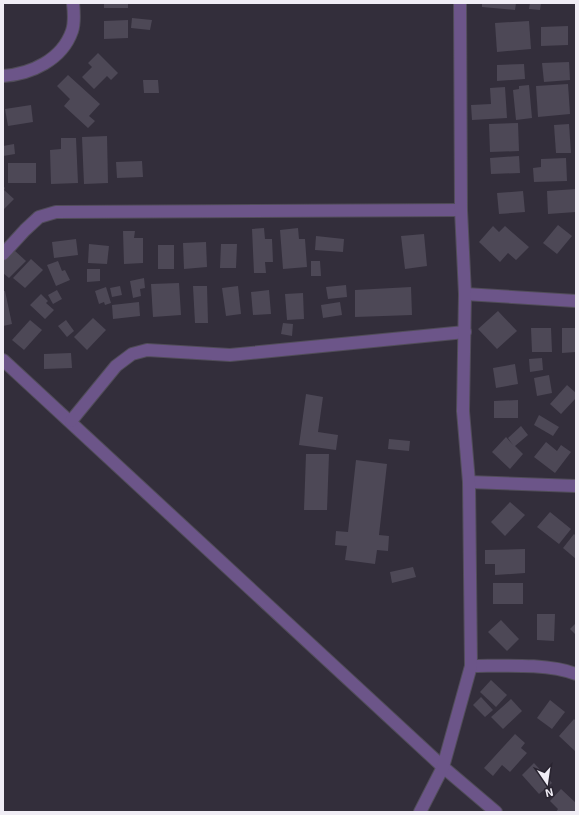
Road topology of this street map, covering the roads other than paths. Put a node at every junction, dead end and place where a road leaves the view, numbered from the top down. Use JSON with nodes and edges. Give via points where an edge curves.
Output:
{"nodes":[{"id":1,"x":73,"y":3,"type":"edge"},
{"id":2,"x":460,"y":3,"type":"edge"},
{"id":3,"x":3,"y":76,"type":"edge"},
{"id":4,"x":462,"y":210,"type":"junction"},
{"id":5,"x":3,"y":254,"type":"edge"},
{"id":6,"x":465,"y":294,"type":"junction"},
{"id":7,"x":576,"y":301,"type":"edge"},
{"id":8,"x":465,"y":332,"type":"junction"},
{"id":9,"x":3,"y":360,"type":"edge"},
{"id":10,"x":71,"y":421,"type":"junction"},
{"id":11,"x":469,"y":482,"type":"junction"},
{"id":12,"x":576,"y":486,"type":"edge"},
{"id":13,"x":471,"y":666,"type":"junction"},
{"id":14,"x":576,"y":674,"type":"edge"},
{"id":15,"x":443,"y":767,"type":"junction"},
{"id":16,"x":420,"y":812,"type":"edge"},
{"id":17,"x":496,"y":812,"type":"edge"}],
"edges":[{"from":1,"to":3,"type":"street","via":[[72,31],[59,54],[41,66],[15,75]]},
{"from":2,"to":4,"type":"street"},
{"from":4,"to":5,"type":"street","via":[[56,212],[39,217]]},
{"from":4,"to":6,"type":"street"},
{"from":6,"to":7,"type":"street"},
{"from":6,"to":8,"type":"street"},
{"from":8,"to":10,"type":"street","via":[[230,355],[147,350],[132,354],[116,366]]},
{"from":8,"to":11,"type":"street","via":[[463,412]]},
{"from":9,"to":10,"type":"street"},
{"from":10,"to":15,"type":"street"},
{"from":11,"to":12,"type":"street"},
{"from":11,"to":13,"type":"street"},
{"from":13,"to":14,"type":"street","via":[[522,666],[556,669]]},
{"from":13,"to":15,"type":"street"},
{"from":15,"to":16,"type":"street"},
{"from":15,"to":17,"type":"street"}]}
